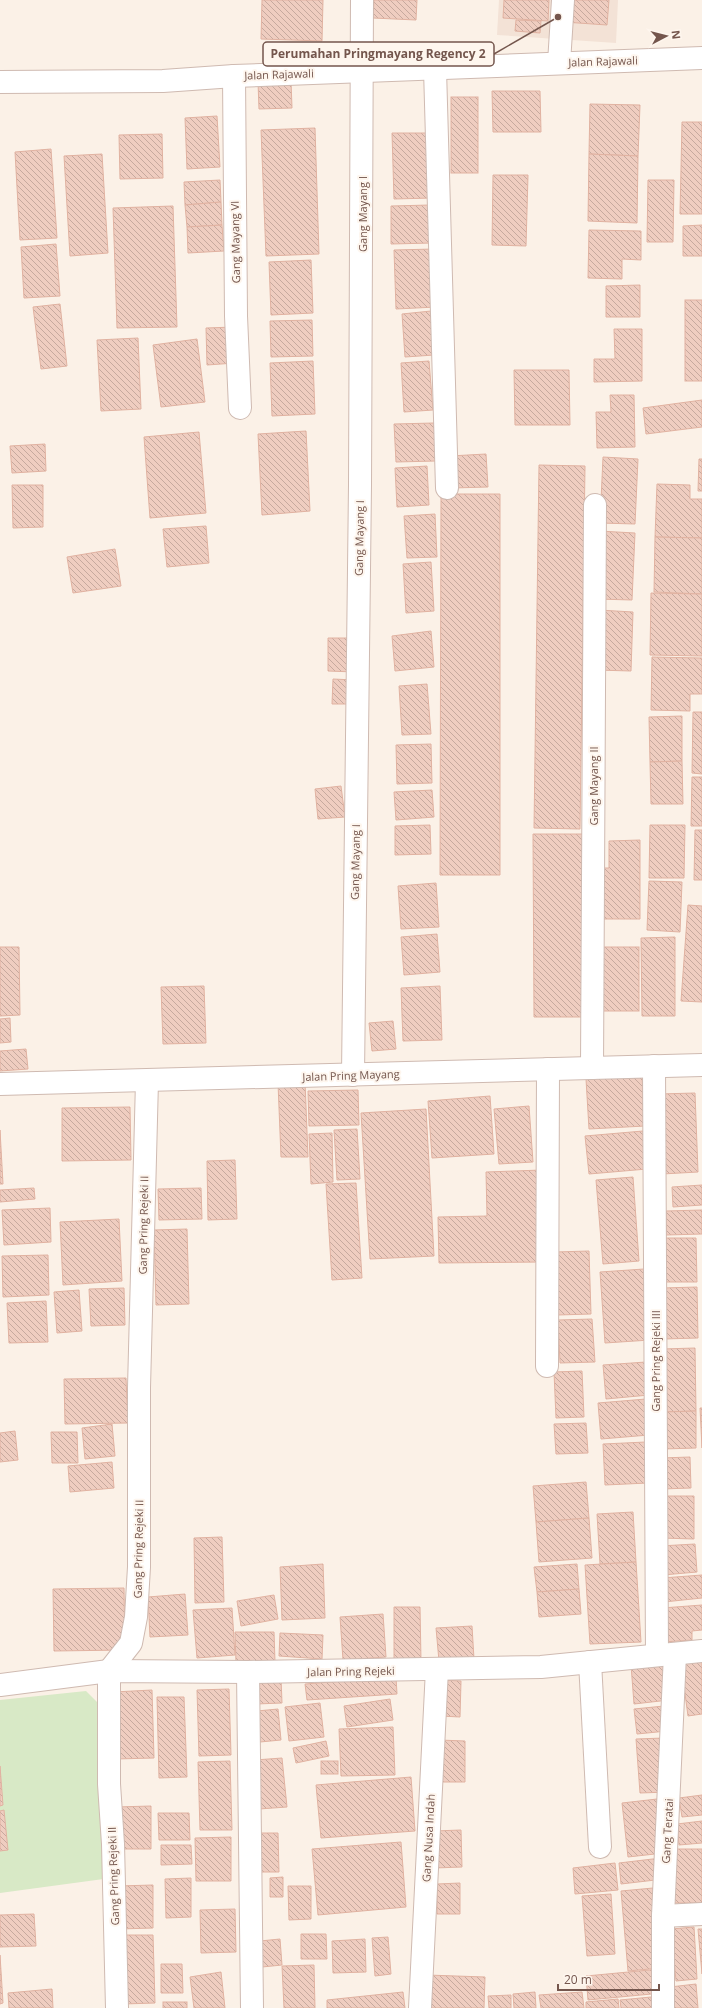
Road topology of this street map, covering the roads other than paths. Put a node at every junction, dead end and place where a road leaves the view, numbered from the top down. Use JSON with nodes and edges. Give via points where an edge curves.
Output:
{"nodes":[{"id":1,"x":362,"y":0,"type":"edge"},
{"id":2,"x":563,"y":0,"type":"edge"},
{"id":3,"x":702,"y":58,"type":"edge"},
{"id":4,"x":559,"y":63,"type":"junction"},
{"id":5,"x":435,"y":69,"type":"junction"},
{"id":6,"x":363,"y":72,"type":"junction"},
{"id":7,"x":234,"y":76,"type":"junction"},
{"id":8,"x":0,"y":82,"type":"edge"},
{"id":9,"x":240,"y":408,"type":"dead end"},
{"id":10,"x":447,"y":488,"type":"dead end"},
{"id":11,"x":595,"y":504,"type":"dead end"},
{"id":12,"x":702,"y":1064,"type":"edge"},
{"id":13,"x":654,"y":1066,"type":"junction"},
{"id":14,"x":592,"y":1068,"type":"junction"},
{"id":15,"x":548,"y":1069,"type":"junction"},
{"id":16,"x":353,"y":1075,"type":"junction"},
{"id":17,"x":147,"y":1081,"type":"junction"},
{"id":18,"x":0,"y":1084,"type":"edge"},
{"id":19,"x":547,"y":1366,"type":"dead end"},
{"id":20,"x":702,"y":1652,"type":"edge"},
{"id":21,"x":666,"y":1655,"type":"junction"},
{"id":22,"x":590,"y":1662,"type":"junction"},
{"id":23,"x":437,"y":1669,"type":"junction"},
{"id":24,"x":109,"y":1671,"type":"junction"},
{"id":25,"x":248,"y":1672,"type":"junction"},
{"id":26,"x":0,"y":1685,"type":"edge"},
{"id":27,"x":600,"y":1847,"type":"dead end"},
{"id":28,"x":702,"y":1914,"type":"edge"},
{"id":29,"x":663,"y":1916,"type":"junction"},
{"id":30,"x":117,"y":2008,"type":"edge"},
{"id":31,"x":252,"y":2008,"type":"edge"},
{"id":32,"x":420,"y":2008,"type":"edge"},
{"id":33,"x":663,"y":2008,"type":"edge"}],
"edges":[{"from":1,"to":6,"type":"street","name":"Gang Mayang I"},
{"from":2,"to":4,"type":"street"},
{"from":3,"to":4,"type":"street","name":"Jalan Rajawali"},
{"from":4,"to":5,"type":"street","name":"Jalan Rajawali"},
{"from":5,"to":6,"type":"street","name":"Jalan Rajawali"},
{"from":5,"to":10,"type":"street"},
{"from":6,"to":7,"type":"street","name":"Jalan Rajawali"},
{"from":6,"to":16,"type":"street","name":"Gang Mayang I"},
{"from":7,"to":8,"type":"street","name":"Jalan Rajawali","via":[[163,81]]},
{"from":7,"to":9,"type":"street","name":"Gang Mayang VI","via":[[236,316]]},
{"from":11,"to":14,"type":"street","name":"Gang Mayang II"},
{"from":12,"to":13,"type":"street","name":"Jalan Pring Mayang"},
{"from":13,"to":14,"type":"street","name":"Jalan Pring Mayang"},
{"from":13,"to":21,"type":"street","name":"Gang Pring Rejeki III"},
{"from":14,"to":15,"type":"street","name":"Jalan Pring Mayang"},
{"from":15,"to":16,"type":"street","name":"Jalan Pring Mayang"},
{"from":15,"to":19,"type":"street"},
{"from":16,"to":17,"type":"street","name":"Jalan Pring Mayang"},
{"from":17,"to":18,"type":"street","name":"Jalan Pring Mayang"},
{"from":17,"to":24,"type":"street","name":"Gang Pring Rejeki II","via":[[139,1388],[140,1567],[131,1643]]},
{"from":20,"to":21,"type":"street","name":"Jalan Pring Rejeki"},
{"from":21,"to":22,"type":"street","name":"Jalan Pring Rejeki"},
{"from":21,"to":29,"type":"street","name":"Gang Teratai"},
{"from":22,"to":23,"type":"street","name":"Jalan Pring Rejeki","via":[[541,1667]]},
{"from":22,"to":27,"type":"street"},
{"from":23,"to":25,"type":"street","name":"Jalan Pring Rejeki"},
{"from":23,"to":32,"type":"street","name":"Gang Nusa Indah"},
{"from":24,"to":25,"type":"street","name":"Jalan Pring Rejeki"},
{"from":24,"to":26,"type":"street","name":"Jalan Pring Rejeki"},
{"from":24,"to":30,"type":"street","name":"Gang Pring Rejeki II","via":[[109,1784]]},
{"from":25,"to":31,"type":"street"},
{"from":28,"to":29,"type":"street"},
{"from":29,"to":33,"type":"street","name":"Gang Teratai"}]}
